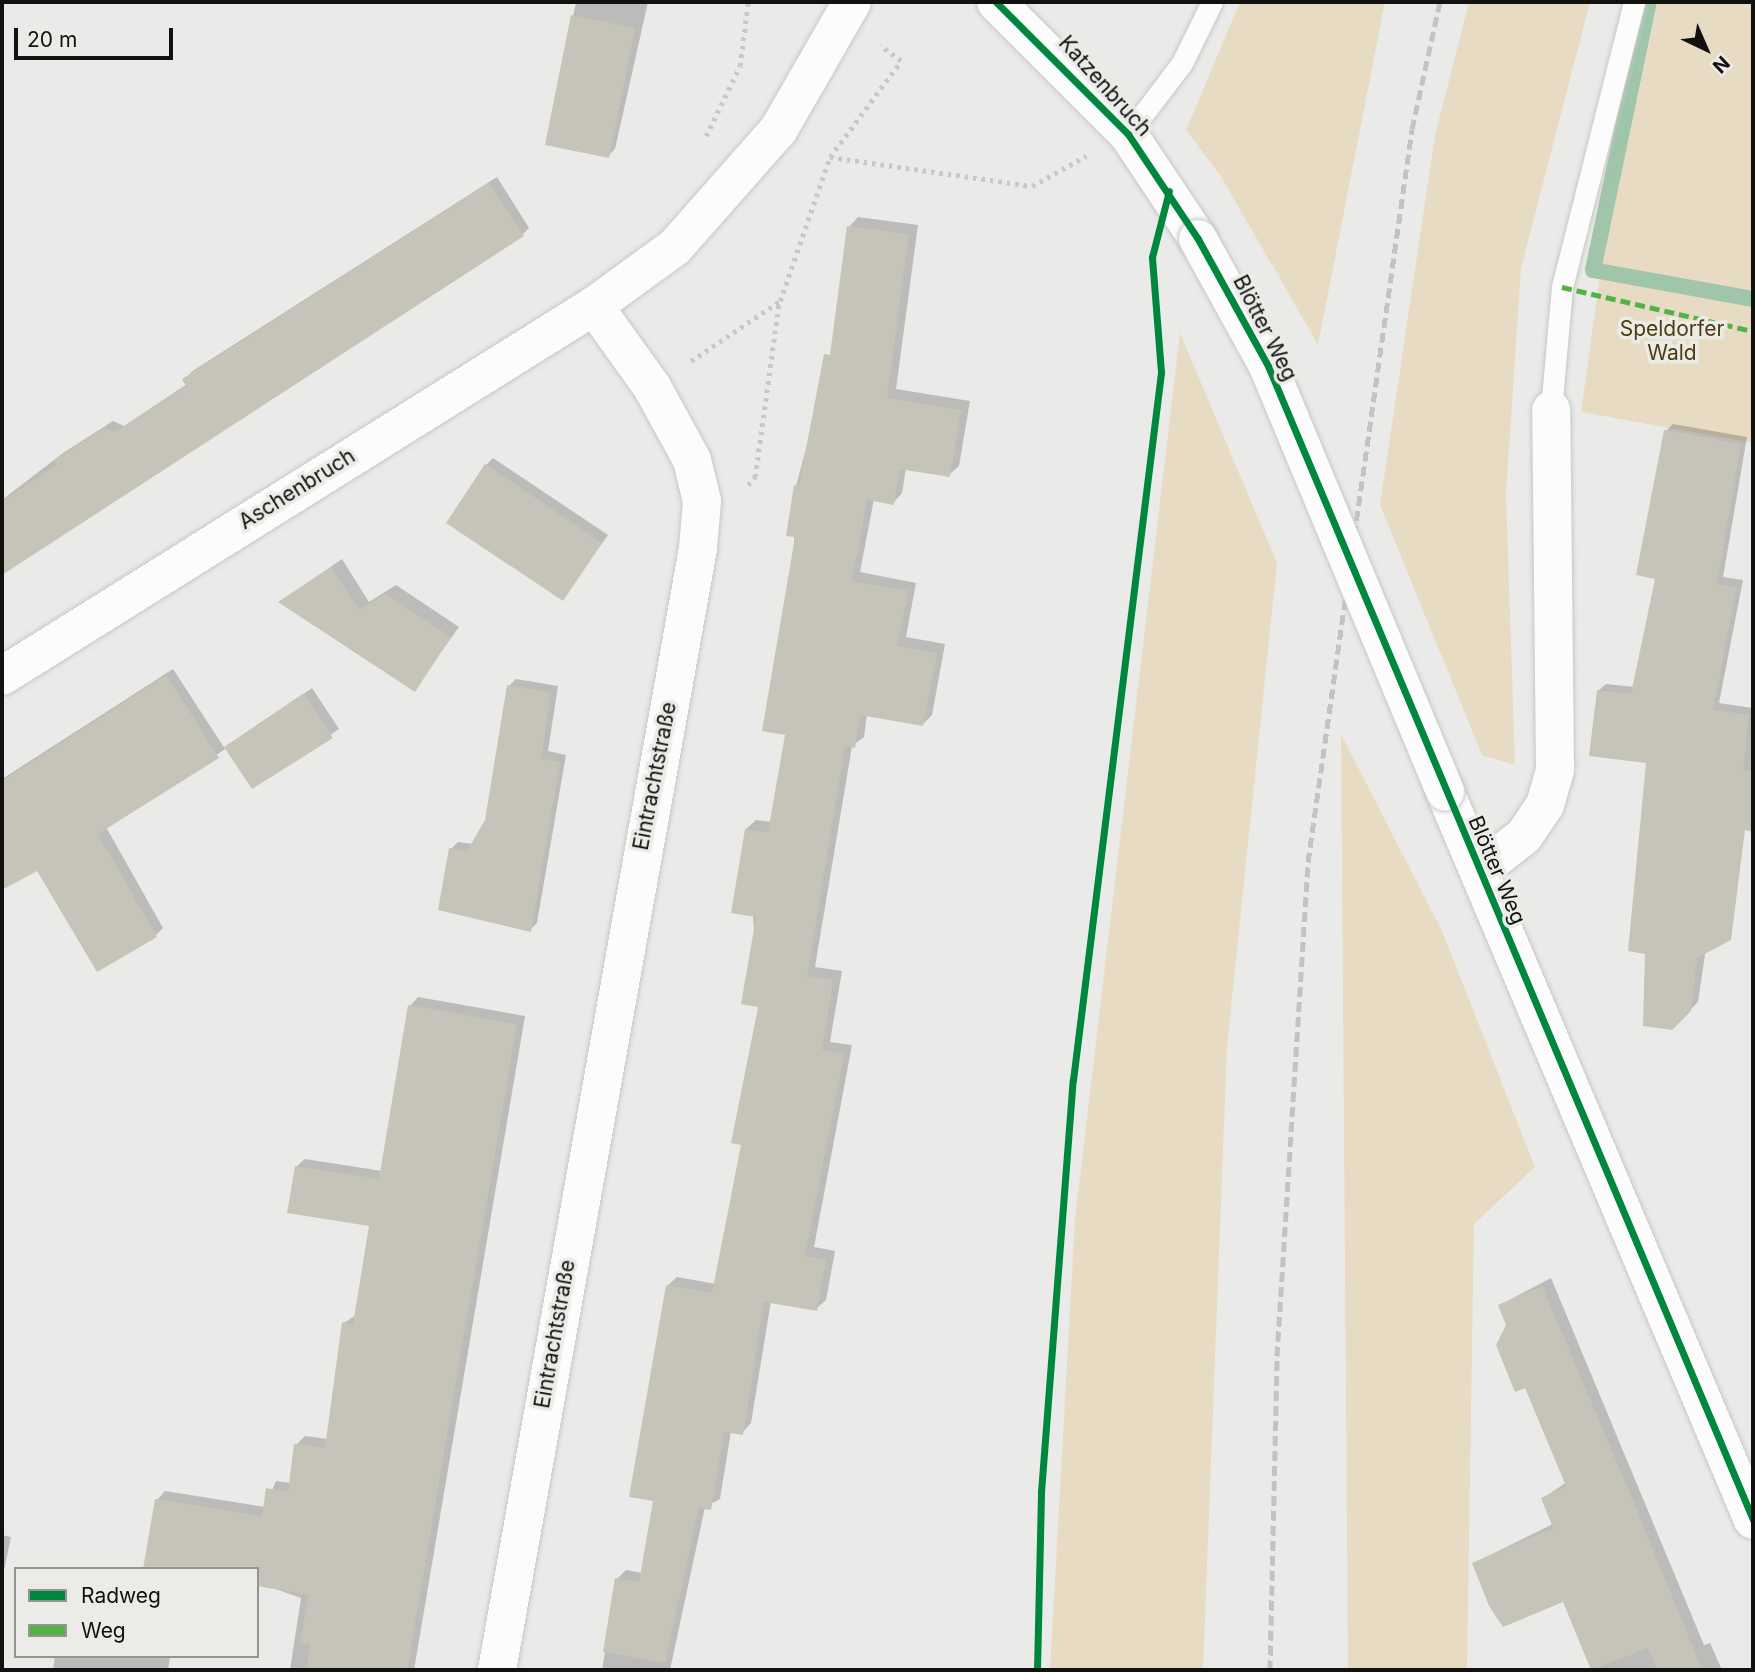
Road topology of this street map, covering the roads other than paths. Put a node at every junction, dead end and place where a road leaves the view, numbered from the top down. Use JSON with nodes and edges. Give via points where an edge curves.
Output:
{"nodes":[{"id":1,"x":996,"y":2,"type":"edge"},
{"id":2,"x":1212,"y":2,"type":"edge"},
{"id":3,"x":1634,"y":2,"type":"edge"},
{"id":4,"x":847,"y":10,"type":"edge"},
{"id":5,"x":1128,"y":134,"type":"junction"},
{"id":6,"x":1198,"y":239,"type":"joint"},
{"id":7,"x":594,"y":306,"type":"junction"},
{"id":8,"x":1551,"y":410,"type":"joint"},
{"id":9,"x":2,"y":676,"type":"edge"},
{"id":10,"x":1479,"y":870,"type":"junction"},
{"id":11,"x":1753,"y":1520,"type":"edge"},
{"id":12,"x":497,"y":1670,"type":"edge"}],
"edges":[{"from":1,"to":5,"type":"street","name":"Katzenbruch"},
{"from":2,"to":5,"type":"lane","name":"Katzenbruch","via":[[1182,63]]},
{"from":3,"to":8,"type":"lane","name":"Blötter Weg","via":[[1562,287]]},
{"from":4,"to":7,"type":"street","via":[[779,130],[733,188],[675,247]]},
{"from":5,"to":6,"type":"street","name":"Katzenbruch"},
{"from":6,"to":10,"type":"street","name":"Blötter Weg","bridge":true,"via":[[1268,366]]},
{"from":7,"to":9,"type":"street","name":"Aschenbruch"},
{"from":7,"to":12,"type":"street","name":"Eintrachtstraße","via":[[652,387],[692,460],[702,501],[698,548]]},
{"from":8,"to":10,"type":"street","name":"Blötter Weg","via":[[1555,769],[1545,805],[1524,836]]},
{"from":10,"to":11,"type":"street","name":"Blötter Weg"}]}
